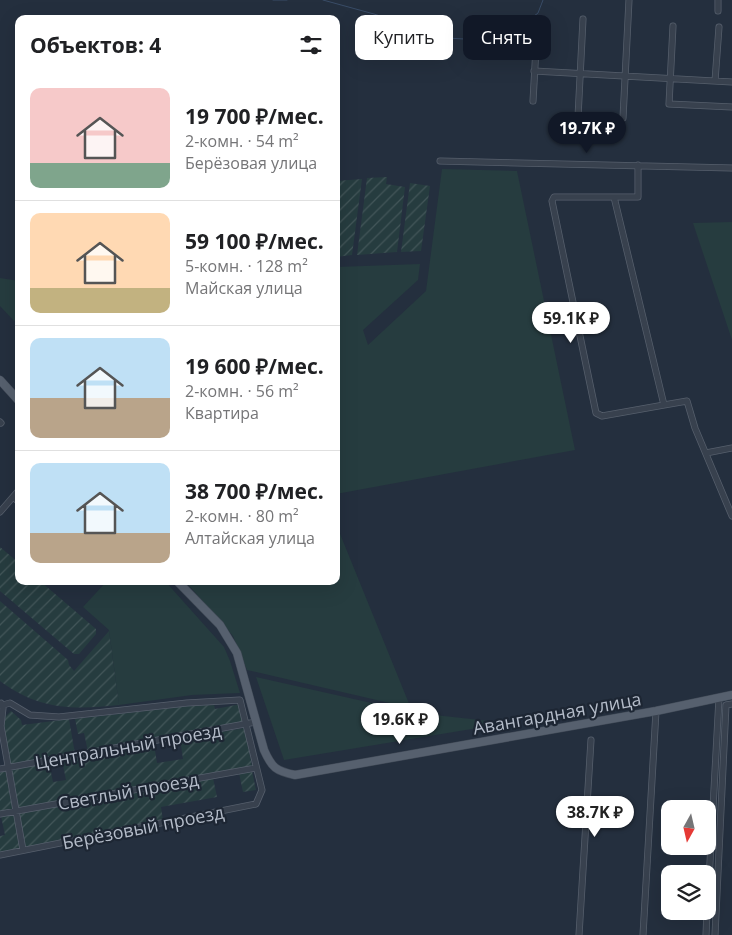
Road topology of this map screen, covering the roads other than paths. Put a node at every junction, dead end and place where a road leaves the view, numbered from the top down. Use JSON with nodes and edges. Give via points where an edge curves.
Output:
{"nodes":[{"id":1,"x":629,"y":0,"type":"edge"},
{"id":2,"x":718,"y":0,"type":"edge"},
{"id":3,"x":718,"y":11,"type":"dead end"},
{"id":4,"x":583,"y":19,"type":"dead end"},
{"id":5,"x":673,"y":26,"type":"dead end"},
{"id":6,"x":719,"y":27,"type":"dead end"},
{"id":7,"x":535,"y":60,"type":"edge"},
{"id":8,"x":534,"y":72,"type":"junction"},
{"id":9,"x":580,"y":74,"type":"junction"},
{"id":10,"x":625,"y":76,"type":"junction"},
{"id":11,"x":670,"y":79,"type":"junction"},
{"id":12,"x":715,"y":81,"type":"junction"},
{"id":13,"x":732,"y":82,"type":"edge"},
{"id":14,"x":533,"y":101,"type":"dead end"},
{"id":15,"x":732,"y":107,"type":"edge"},
{"id":16,"x":578,"y":117,"type":"dead end"},
{"id":17,"x":623,"y":118,"type":"dead end"},
{"id":18,"x":440,"y":161,"type":"dead end"},
{"id":19,"x":638,"y":165,"type":"junction"},
{"id":20,"x":732,"y":168,"type":"edge"},
{"id":21,"x":614,"y":197,"type":"junction"},
{"id":22,"x":0,"y":380,"type":"edge"},
{"id":23,"x":15,"y":397,"type":"edge"},
{"id":24,"x":664,"y":405,"type":"junction"},
{"id":25,"x":732,"y":448,"type":"edge"},
{"id":26,"x":706,"y":453,"type":"junction"},
{"id":27,"x":15,"y":495,"type":"edge"},
{"id":28,"x":13,"y":497,"type":"joint"},
{"id":29,"x":0,"y":512,"type":"edge"},
{"id":30,"x":732,"y":516,"type":"edge"},
{"id":31,"x":181,"y":585,"type":"edge"},
{"id":32,"x":732,"y":695,"type":"edge"},
{"id":33,"x":718,"y":698,"type":"junction"},
{"id":34,"x":1,"y":704,"type":"edge"},
{"id":35,"x":732,"y":704,"type":"edge"},
{"id":36,"x":656,"y":711,"type":"junction"},
{"id":37,"x":256,"y":722,"type":"junction"},
{"id":38,"x":247,"y":725,"type":"junction"},
{"id":39,"x":591,"y":740,"type":"dead end"},
{"id":40,"x":8,"y":768,"type":"junction"},
{"id":41,"x":256,"y":768,"type":"junction"},
{"id":42,"x":0,"y":770,"type":"edge"},
{"id":43,"x":16,"y":812,"type":"junction"},
{"id":44,"x":0,"y":814,"type":"edge"},
{"id":45,"x":23,"y":850,"type":"junction"},
{"id":46,"x":0,"y":855,"type":"edge"},
{"id":47,"x":710,"y":865,"type":"edge"},
{"id":48,"x":707,"y":920,"type":"edge"},
{"id":49,"x":579,"y":935,"type":"edge"},
{"id":50,"x":642,"y":935,"type":"edge"},
{"id":51,"x":706,"y":935,"type":"edge"},
{"id":52,"x":715,"y":935,"type":"edge"}],
"edges":[{"from":1,"to":10,"type":"street"},
{"from":2,"to":3,"type":"street"},
{"from":4,"to":9,"type":"street"},
{"from":5,"to":11,"type":"street"},
{"from":6,"to":12,"type":"street"},
{"from":7,"to":8,"type":"street"},
{"from":8,"to":9,"type":"street"},
{"from":8,"to":14,"type":"street"},
{"from":9,"to":10,"type":"street"},
{"from":9,"to":16,"type":"street"},
{"from":10,"to":11,"type":"street"},
{"from":10,"to":17,"type":"street"},
{"from":11,"to":12,"type":"street"},
{"from":11,"to":15,"type":"street","via":[[670,104]]},
{"from":12,"to":13,"type":"street"},
{"from":18,"to":19,"type":"street"},
{"from":19,"to":20,"type":"street"},
{"from":19,"to":21,"type":"street","via":[[638,196]]},
{"from":21,"to":24,"type":"street"},
{"from":21,"to":24,"type":"street","via":[[554,196],[552,201],[596,413],[602,416]]},
{"from":22,"to":23,"type":"main road"},
{"from":24,"to":26,"type":"street","via":[[687,400]]},
{"from":25,"to":26,"type":"street"},
{"from":26,"to":30,"type":"street"},
{"from":27,"to":28,"type":"street"},
{"from":28,"to":29,"type":"street"},
{"from":31,"to":37,"type":"main road","name":"Авангардная улица","via":[[220,625],[237,653]]},
{"from":32,"to":33,"type":"main road","name":"Авангардная улица"},
{"from":33,"to":36,"type":"main road","name":"Авангардная улица"},
{"from":33,"to":47,"type":"street"},
{"from":34,"to":38,"type":"street","via":[[10,703],[30,715],[59,717],[240,700]]},
{"from":34,"to":40,"type":"street","via":[[0,726]]},
{"from":35,"to":52,"type":"street","via":[[726,705]]},
{"from":36,"to":37,"type":"main road","name":"Авангардная улица","via":[[294,775],[279,772],[270,763]]},
{"from":36,"to":50,"type":"street"},
{"from":37,"to":38,"type":"street","name":"Центральный проезд"},
{"from":38,"to":40,"type":"street","name":"Центральный проезд"},
{"from":38,"to":41,"type":"street"},
{"from":39,"to":49,"type":"street"},
{"from":40,"to":42,"type":"street","name":"Центральный проезд"},
{"from":40,"to":43,"type":"street"},
{"from":41,"to":43,"type":"street","name":"Светлый проезд"},
{"from":41,"to":45,"type":"street","name":"Берёзовый проезд","via":[[262,790],[256,804]]},
{"from":43,"to":44,"type":"street","name":"Светлый проезд"},
{"from":43,"to":45,"type":"street"},
{"from":45,"to":46,"type":"street","name":"Берёзовый проезд"},
{"from":48,"to":51,"type":"street"}]}
